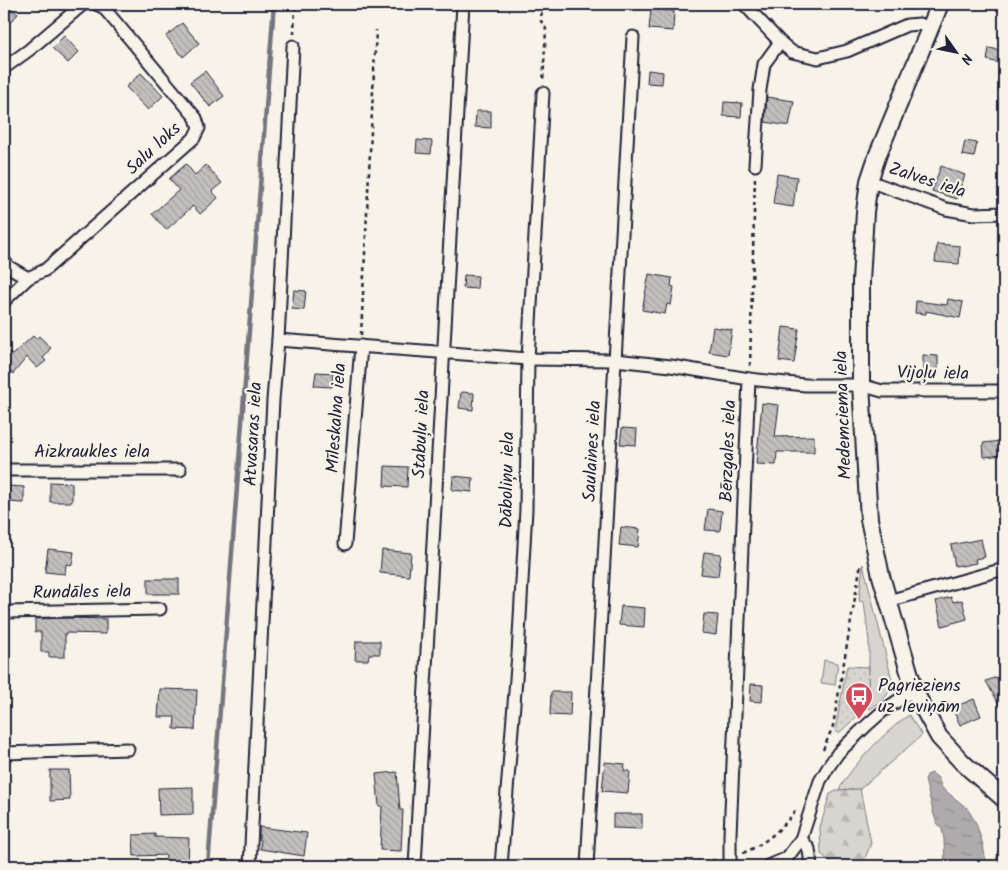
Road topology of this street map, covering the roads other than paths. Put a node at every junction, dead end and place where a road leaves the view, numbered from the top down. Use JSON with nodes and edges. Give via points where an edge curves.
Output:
{"nodes":[{"id":1,"x":86,"y":4,"type":"edge"},
{"id":2,"x":96,"y":4,"type":"edge"},
{"id":3,"x":462,"y":4,"type":"edge"},
{"id":4,"x":744,"y":4,"type":"edge"},
{"id":5,"x":940,"y":4,"type":"edge"},
{"id":6,"x":930,"y":28,"type":"junction"},
{"id":7,"x":633,"y":37,"type":"dead end"},
{"id":8,"x":780,"y":42,"type":"junction"},
{"id":9,"x":293,"y":46,"type":"road end"},
{"id":10,"x":4,"y":68,"type":"edge"},
{"id":11,"x":543,"y":94,"type":"road end"},
{"id":12,"x":755,"y":165,"type":"road end"},
{"id":13,"x":869,"y":181,"type":"junction"},
{"id":14,"x":1004,"y":213,"type":"edge"},
{"id":15,"x":4,"y":261,"type":"edge"},
{"id":16,"x":28,"y":278,"type":"junction"},
{"id":17,"x":4,"y":301,"type":"edge"},
{"id":18,"x":278,"y":340,"type":"junction"},
{"id":19,"x":361,"y":346,"type":"junction"},
{"id":20,"x":444,"y":353,"type":"junction"},
{"id":21,"x":528,"y":359,"type":"junction"},
{"id":22,"x":615,"y":360,"type":"junction"},
{"id":23,"x":749,"y":379,"type":"junction"},
{"id":24,"x":861,"y":385,"type":"junction"},
{"id":25,"x":1004,"y":392,"type":"edge"},
{"id":26,"x":4,"y":470,"type":"edge"},
{"id":27,"x":180,"y":470,"type":"dead end"},
{"id":28,"x":345,"y":544,"type":"dead end"},
{"id":29,"x":1004,"y":569,"type":"edge"},
{"id":30,"x":888,"y":601,"type":"junction"},
{"id":31,"x":160,"y":609,"type":"dead end"},
{"id":32,"x":4,"y":612,"type":"edge"},
{"id":33,"x":915,"y":692,"type":"junction"},
{"id":34,"x":128,"y":749,"type":"dead end"},
{"id":35,"x":4,"y":753,"type":"edge"},
{"id":36,"x":1004,"y":799,"type":"edge"},
{"id":37,"x":801,"y":839,"type":"junction"},
{"id":38,"x":730,"y":862,"type":"edge"},
{"id":39,"x":250,"y":866,"type":"edge"},
{"id":40,"x":415,"y":866,"type":"edge"},
{"id":41,"x":501,"y":866,"type":"edge"},
{"id":42,"x":587,"y":866,"type":"edge"},
{"id":43,"x":768,"y":866,"type":"edge"},
{"id":44,"x":811,"y":866,"type":"edge"}],
"edges":[{"from":1,"to":10,"type":"street"},
{"from":2,"to":16,"type":"street","name":"Salu loks","via":[[103,7],[196,118],[199,128],[194,138],[45,270]]},
{"from":3,"to":20,"type":"street","name":"Stabuļu iela"},
{"from":4,"to":8,"type":"street"},
{"from":5,"to":6,"type":"street","name":"Medemciema iela"},
{"from":6,"to":8,"type":"street","via":[[907,24],[847,51],[818,58],[792,52]]},
{"from":6,"to":13,"type":"street","name":"Medemciema iela"},
{"from":7,"to":22,"type":"street","name":"Saulaines iela"},
{"from":8,"to":12,"type":"street","via":[[764,64]]},
{"from":9,"to":18,"type":"street","name":"Atvasaras iela"},
{"from":11,"to":21,"type":"street","name":"Dāboliņu iela"},
{"from":13,"to":14,"type":"street","name":"Zalves iela","via":[[946,209],[974,214]]},
{"from":13,"to":24,"type":"street","name":"Medemciema iela","via":[[864,212],[861,281]]},
{"from":15,"to":16,"type":"street"},
{"from":16,"to":17,"type":"street","name":"Salu loks"},
{"from":18,"to":19,"type":"street","name":"Mīleskalna iela"},
{"from":18,"to":39,"type":"street","name":"Atvasaras iela"},
{"from":19,"to":20,"type":"street","name":"Vijoļu iela"},
{"from":19,"to":28,"type":"street","name":"Mīleskalna iela"},
{"from":20,"to":21,"type":"street","name":"Vijoļu iela"},
{"from":20,"to":40,"type":"street","name":"Stabuļu iela"},
{"from":21,"to":22,"type":"street","name":"Vijoļu iela"},
{"from":21,"to":41,"type":"street","name":"Dāboliņu iela","via":[[526,509]]},
{"from":22,"to":23,"type":"street","name":"Vijoļu iela"},
{"from":22,"to":42,"type":"street","name":"Saulaines iela"},
{"from":23,"to":24,"type":"street","name":"Vijoļu iela","via":[[805,385]]},
{"from":23,"to":38,"type":"street","name":"Bērzgales iela"},
{"from":24,"to":25,"type":"street","name":"Vijoļu iela","via":[[882,391]]},
{"from":24,"to":30,"type":"street","name":"Medemciema iela","via":[[868,519]]},
{"from":26,"to":27,"type":"street","name":"Aizkraukles iela"},
{"from":29,"to":30,"type":"street"},
{"from":30,"to":33,"type":"street","name":"Medemciema iela"},
{"from":31,"to":32,"type":"street","name":"Rundāles iela"},
{"from":33,"to":36,"type":"street","name":"Medemciema iela","via":[[939,737]]},
{"from":33,"to":37,"type":"street","via":[[883,711],[844,747],[829,766],[820,781]]},
{"from":34,"to":35,"type":"street"},
{"from":37,"to":43,"type":"street","via":[[787,858]]},
{"from":37,"to":44,"type":"street","via":[[809,849]]}]}
